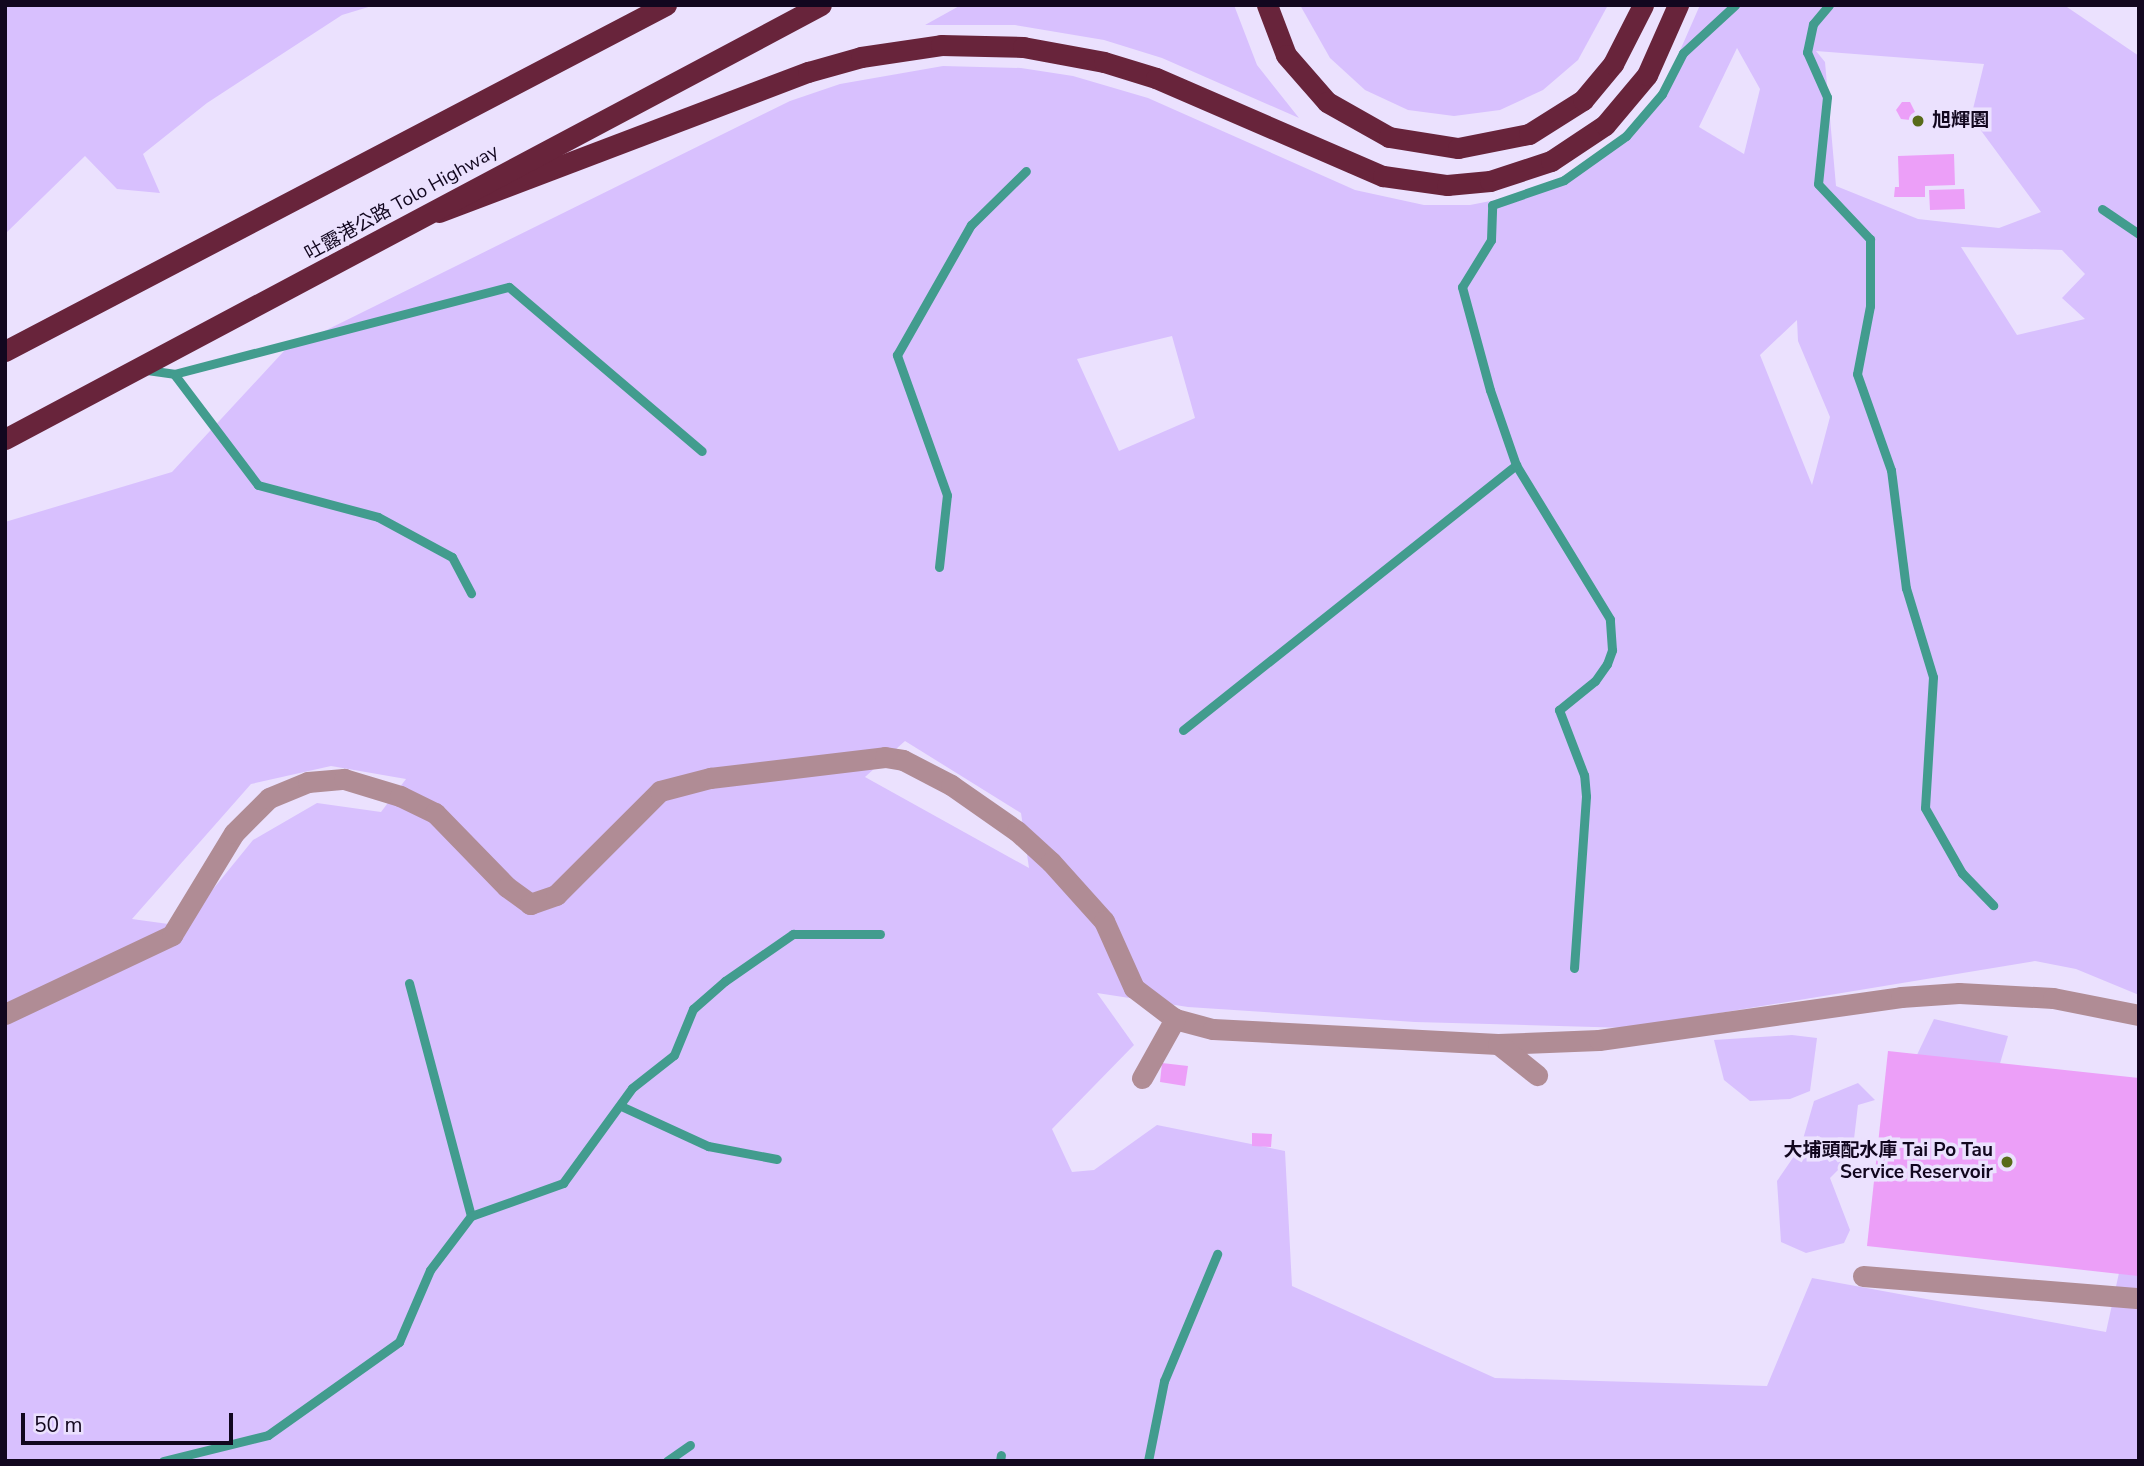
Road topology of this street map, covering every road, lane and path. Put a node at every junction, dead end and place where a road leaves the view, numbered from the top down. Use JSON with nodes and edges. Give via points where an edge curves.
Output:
{"nodes":[{"id":1,"x":666,"y":5,"type":"edge"},
{"id":2,"x":821,"y":5,"type":"edge"},
{"id":3,"x":1267,"y":5,"type":"edge"},
{"id":4,"x":1643,"y":5,"type":"edge"},
{"id":5,"x":1678,"y":5,"type":"edge"},
{"id":6,"x":439,"y":212,"type":"junction"},
{"id":7,"x":5,"y":351,"type":"edge"},
{"id":8,"x":5,"y":439,"type":"edge"},
{"id":9,"x":5,"y":1014,"type":"edge"},
{"id":10,"x":2139,"y":1015,"type":"edge"},
{"id":11,"x":1175,"y":1019,"type":"junction"},
{"id":12,"x":1498,"y":1044,"type":"junction"},
{"id":13,"x":1537,"y":1075,"type":"dead end"},
{"id":14,"x":1142,"y":1078,"type":"dead end"},
{"id":15,"x":1864,"y":1276,"type":"dead end"},
{"id":16,"x":2139,"y":1298,"type":"edge"}],
"edges":[{"from":1,"to":7,"type":"highway"},
{"from":2,"to":6,"type":"highway","name":"吐露港公路 Tolo Highway","via":[[516,165]]},
{"from":3,"to":4,"type":"highway","via":[[1286,55],[1327,102],[1389,137],[1458,148],[1529,134],[1583,100],[1613,64]]},
{"from":5,"to":6,"type":"highway","via":[[1647,75],[1605,125],[1551,161],[1490,181],[1447,185],[1383,176],[1104,61],[1023,47],[942,45],[861,57],[808,72]]},
{"from":6,"to":8,"type":"highway","name":"吐露港公路 Tolo Highway"},
{"from":9,"to":11,"type":"lane","via":[[172,935],[234,833],[269,798],[308,782],[344,779],[400,796],[435,813],[507,887],[530,904],[556,895],[660,791],[710,778],[886,757],[903,760],[951,785],[1051,862],[1104,921],[1134,988]]},
{"from":10,"to":12,"type":"lane","via":[[2053,998],[1959,993],[1901,997],[1599,1040]]},
{"from":11,"to":12,"type":"lane","via":[[1213,1029]]},
{"from":11,"to":14,"type":"lane"},
{"from":12,"to":13,"type":"lane"},
{"from":15,"to":16,"type":"lane"}]}
